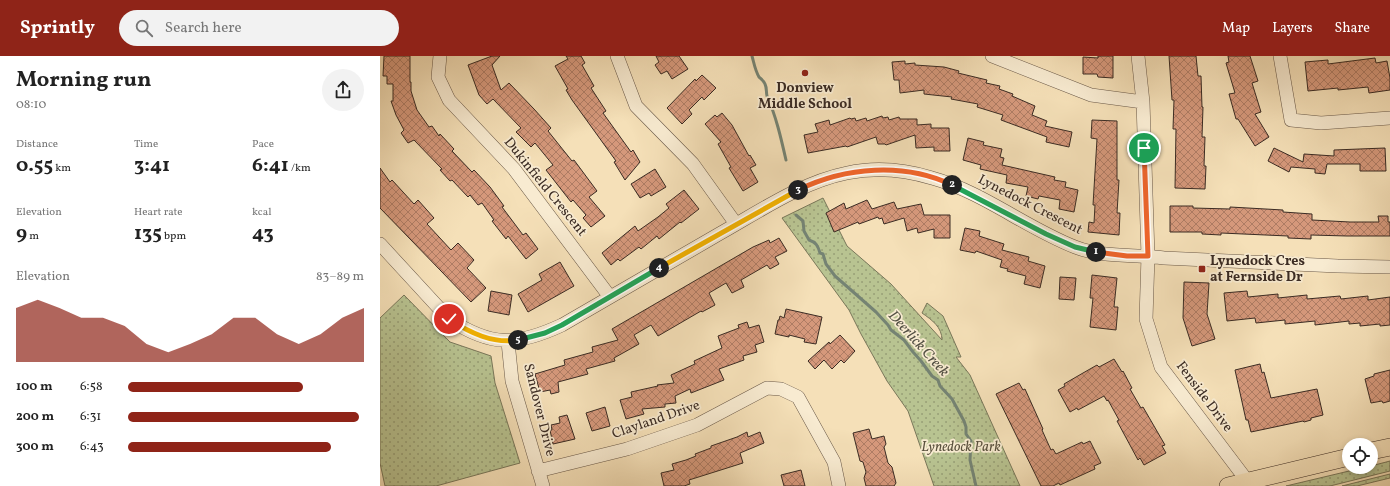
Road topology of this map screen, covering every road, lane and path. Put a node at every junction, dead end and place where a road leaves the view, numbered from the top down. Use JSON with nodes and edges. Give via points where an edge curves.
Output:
{"nodes":[{"id":1,"x":440,"y":56,"type":"edge"},
{"id":2,"x":617,"y":56,"type":"edge"},
{"id":3,"x":992,"y":56,"type":"edge"},
{"id":4,"x":1138,"y":56,"type":"edge"},
{"id":5,"x":1280,"y":56,"type":"edge"},
{"id":6,"x":1143,"y":102,"type":"junction"},
{"id":7,"x":1390,"y":118,"type":"edge"},
{"id":8,"x":736,"y":224,"type":"junction"},
{"id":9,"x":380,"y":244,"type":"edge"},
{"id":10,"x":1148,"y":256,"type":"junction"},
{"id":11,"x":1390,"y":267,"type":"edge"},
{"id":12,"x":610,"y":297,"type":"junction"},
{"id":13,"x":508,"y":342,"type":"junction"},
{"id":14,"x":1390,"y":447,"type":"edge"},
{"id":15,"x":1378,"y":450,"type":"edge"},
{"id":16,"x":1342,"y":459,"type":"edge"},
{"id":17,"x":538,"y":471,"type":"junction"},
{"id":18,"x":1249,"y":484,"type":"edge"},
{"id":19,"x":543,"y":486,"type":"edge"},
{"id":20,"x":839,"y":486,"type":"edge"},
{"id":21,"x":1228,"y":486,"type":"edge"}],
"edges":[{"from":1,"to":12,"type":"street","name":"Dukinfield Crescent","via":[[438,77],[449,100],[514,169]]},
{"from":2,"to":8,"type":"street","via":[[636,106],[693,164]]},
{"from":3,"to":6,"type":"street","via":[[1091,95]]},
{"from":4,"to":6,"type":"street","name":"Fenside Drive"},
{"from":5,"to":7,"type":"street","via":[[1291,120],[1322,123]]},
{"from":6,"to":10,"type":"street","name":"Fenside Drive"},
{"from":8,"to":10,"type":"street","name":"Lynedock Crescent","via":[[814,182],[861,171],[903,171],[948,183],[1075,247],[1104,254]]},
{"from":8,"to":12,"type":"street","name":"Lynedock Crescent"},
{"from":9,"to":13,"type":"street","via":[[449,319],[477,334]]},
{"from":10,"to":11,"type":"street","name":"Lynedock Crescent"},
{"from":10,"to":18,"type":"street","name":"Fenside Drive","via":[[1146,319],[1161,367]]},
{"from":12,"to":13,"type":"street","name":"Lynedock Crescent","via":[[545,333]]},
{"from":13,"to":17,"type":"street","name":"Sandover Drive","via":[[512,381]]},
{"from":14,"to":15,"type":"main road"},
{"from":16,"to":18,"type":"main road"},
{"from":17,"to":19,"type":"street","name":"Sandover Drive"},
{"from":17,"to":20,"type":"street","name":"Clayland Drive","via":[[627,449],[697,425],[767,388],[781,389],[798,397],[834,462]]},
{"from":18,"to":21,"type":"main road"}]}
